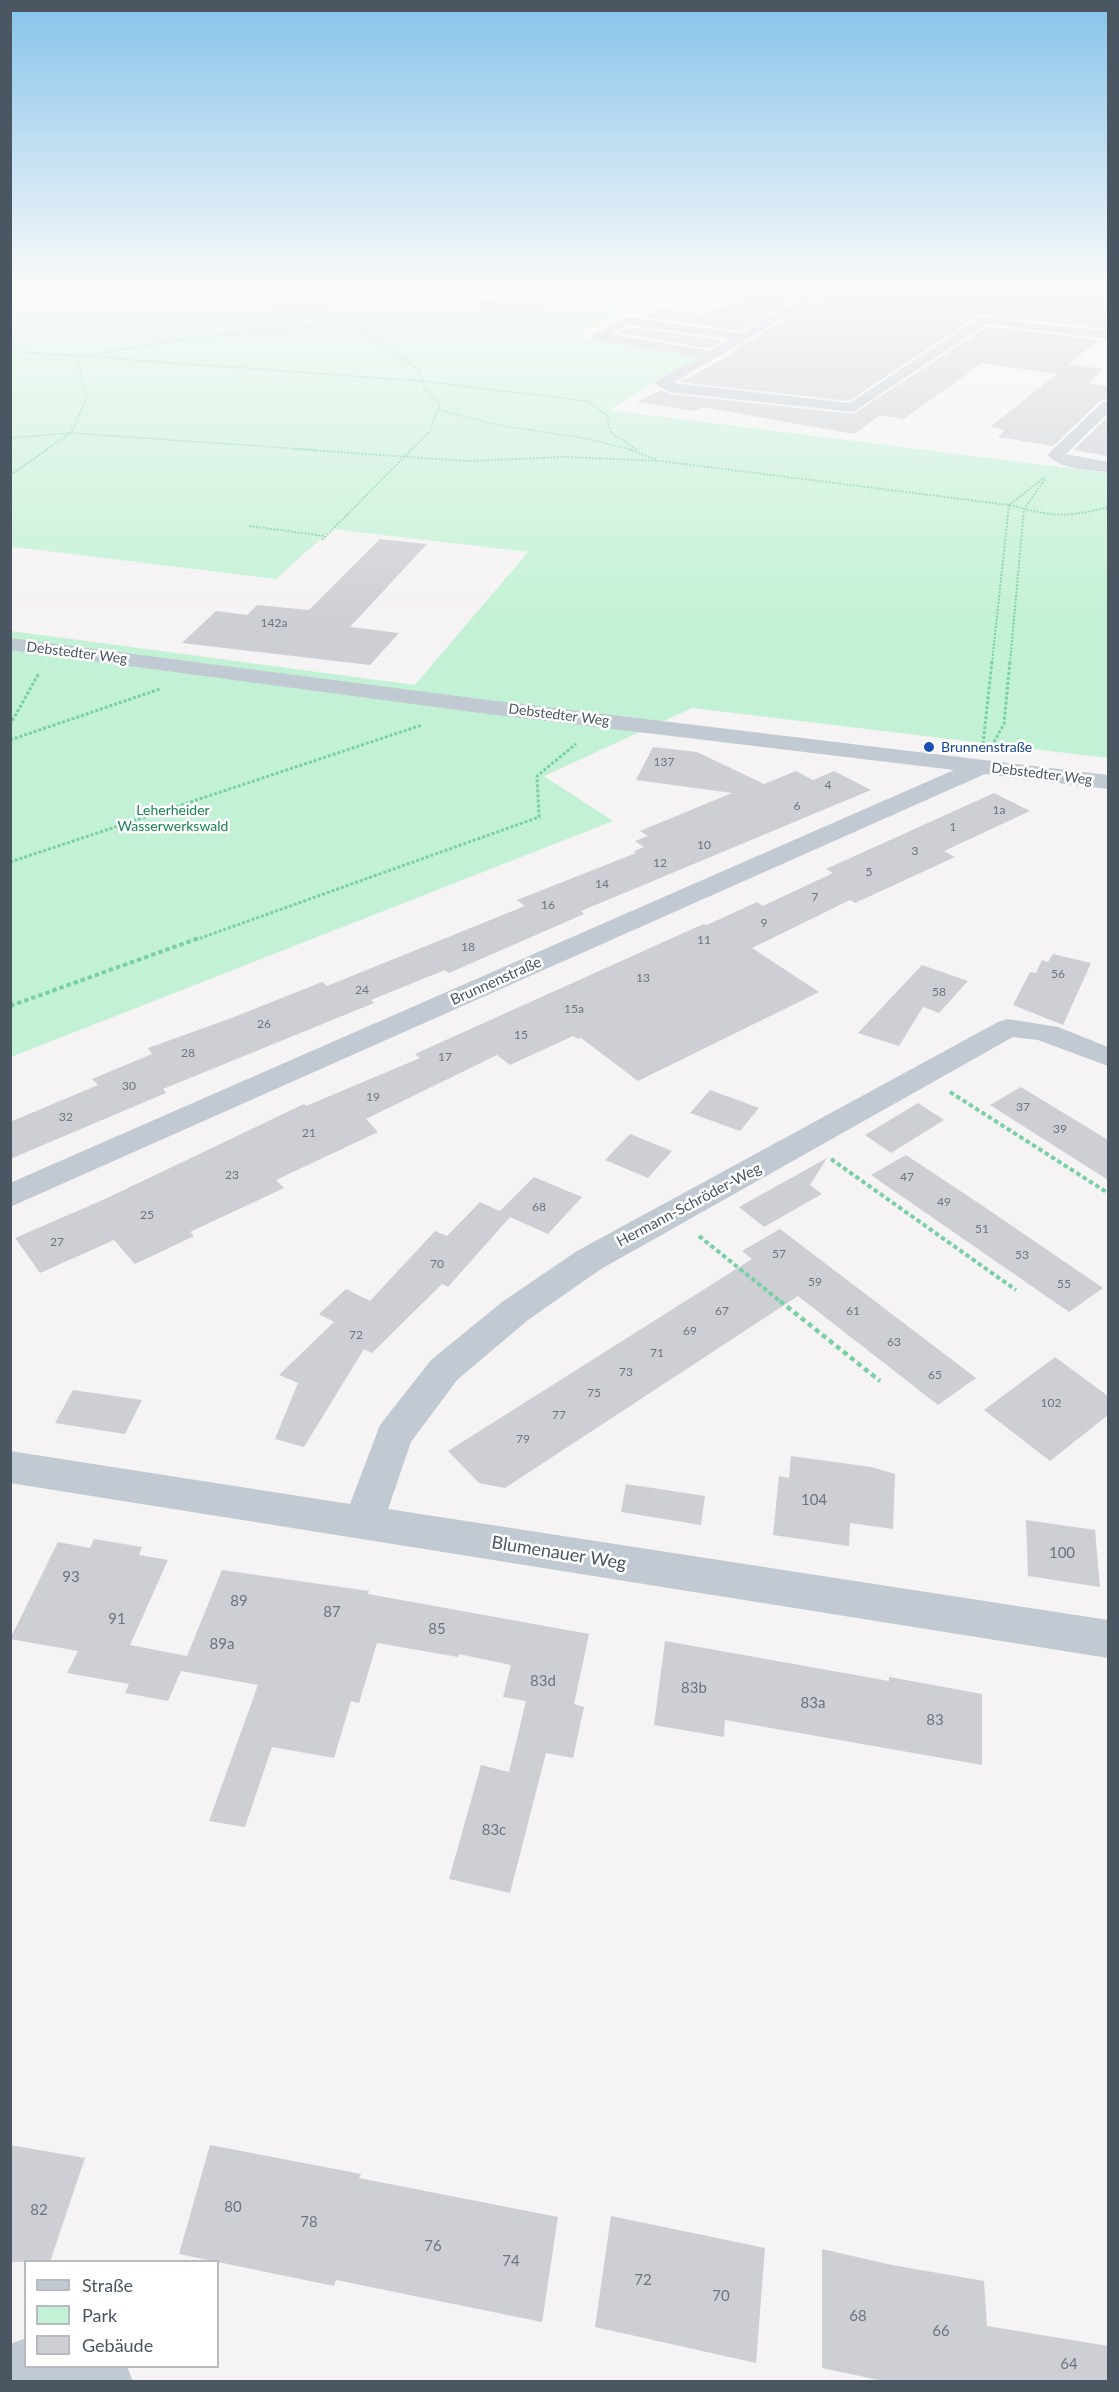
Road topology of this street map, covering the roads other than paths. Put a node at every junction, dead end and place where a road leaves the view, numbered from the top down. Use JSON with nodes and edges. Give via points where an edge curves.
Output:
{"nodes":[{"id":1,"x":762,"y":399,"type":"edge"},
{"id":2,"x":868,"y":399,"type":"edge"},
{"id":3,"x":1108,"y":405,"type":"edge"},
{"id":4,"x":1108,"y":467,"type":"edge"},
{"id":5,"x":10,"y":644,"type":"edge"},
{"id":6,"x":981,"y":767,"type":"junction"},
{"id":7,"x":1108,"y":782,"type":"edge"},
{"id":8,"x":1108,"y":1057,"type":"edge"},
{"id":9,"x":10,"y":1196,"type":"edge"},
{"id":10,"x":10,"y":1467,"type":"edge"},
{"id":11,"x":363,"y":1522,"type":"junction"},
{"id":12,"x":1108,"y":1639,"type":"edge"},
{"id":13,"x":36,"y":2368,"type":"edge"},
{"id":14,"x":102,"y":2382,"type":"edge"}],
"edges":[{"from":1,"to":2,"type":"street","via":[[848,408]]},
{"from":3,"to":4,"type":"street","via":[[1056,455]]},
{"from":5,"to":6,"type":"street","name":"Debstedter Weg"},
{"from":6,"to":7,"type":"street","name":"Debstedter Weg"},
{"from":6,"to":9,"type":"street","name":"Brunnenstraße"},
{"from":8,"to":11,"type":"street","name":"Hermann-Schröder-Weg","via":[[1050,1033],[1008,1029],[589,1260],[515,1311],[444,1370],[394,1436]]},
{"from":10,"to":11,"type":"street","name":"Blumenauer Weg"},
{"from":11,"to":12,"type":"street","name":"Blumenauer Weg"},
{"from":13,"to":14,"type":"street"}]}
